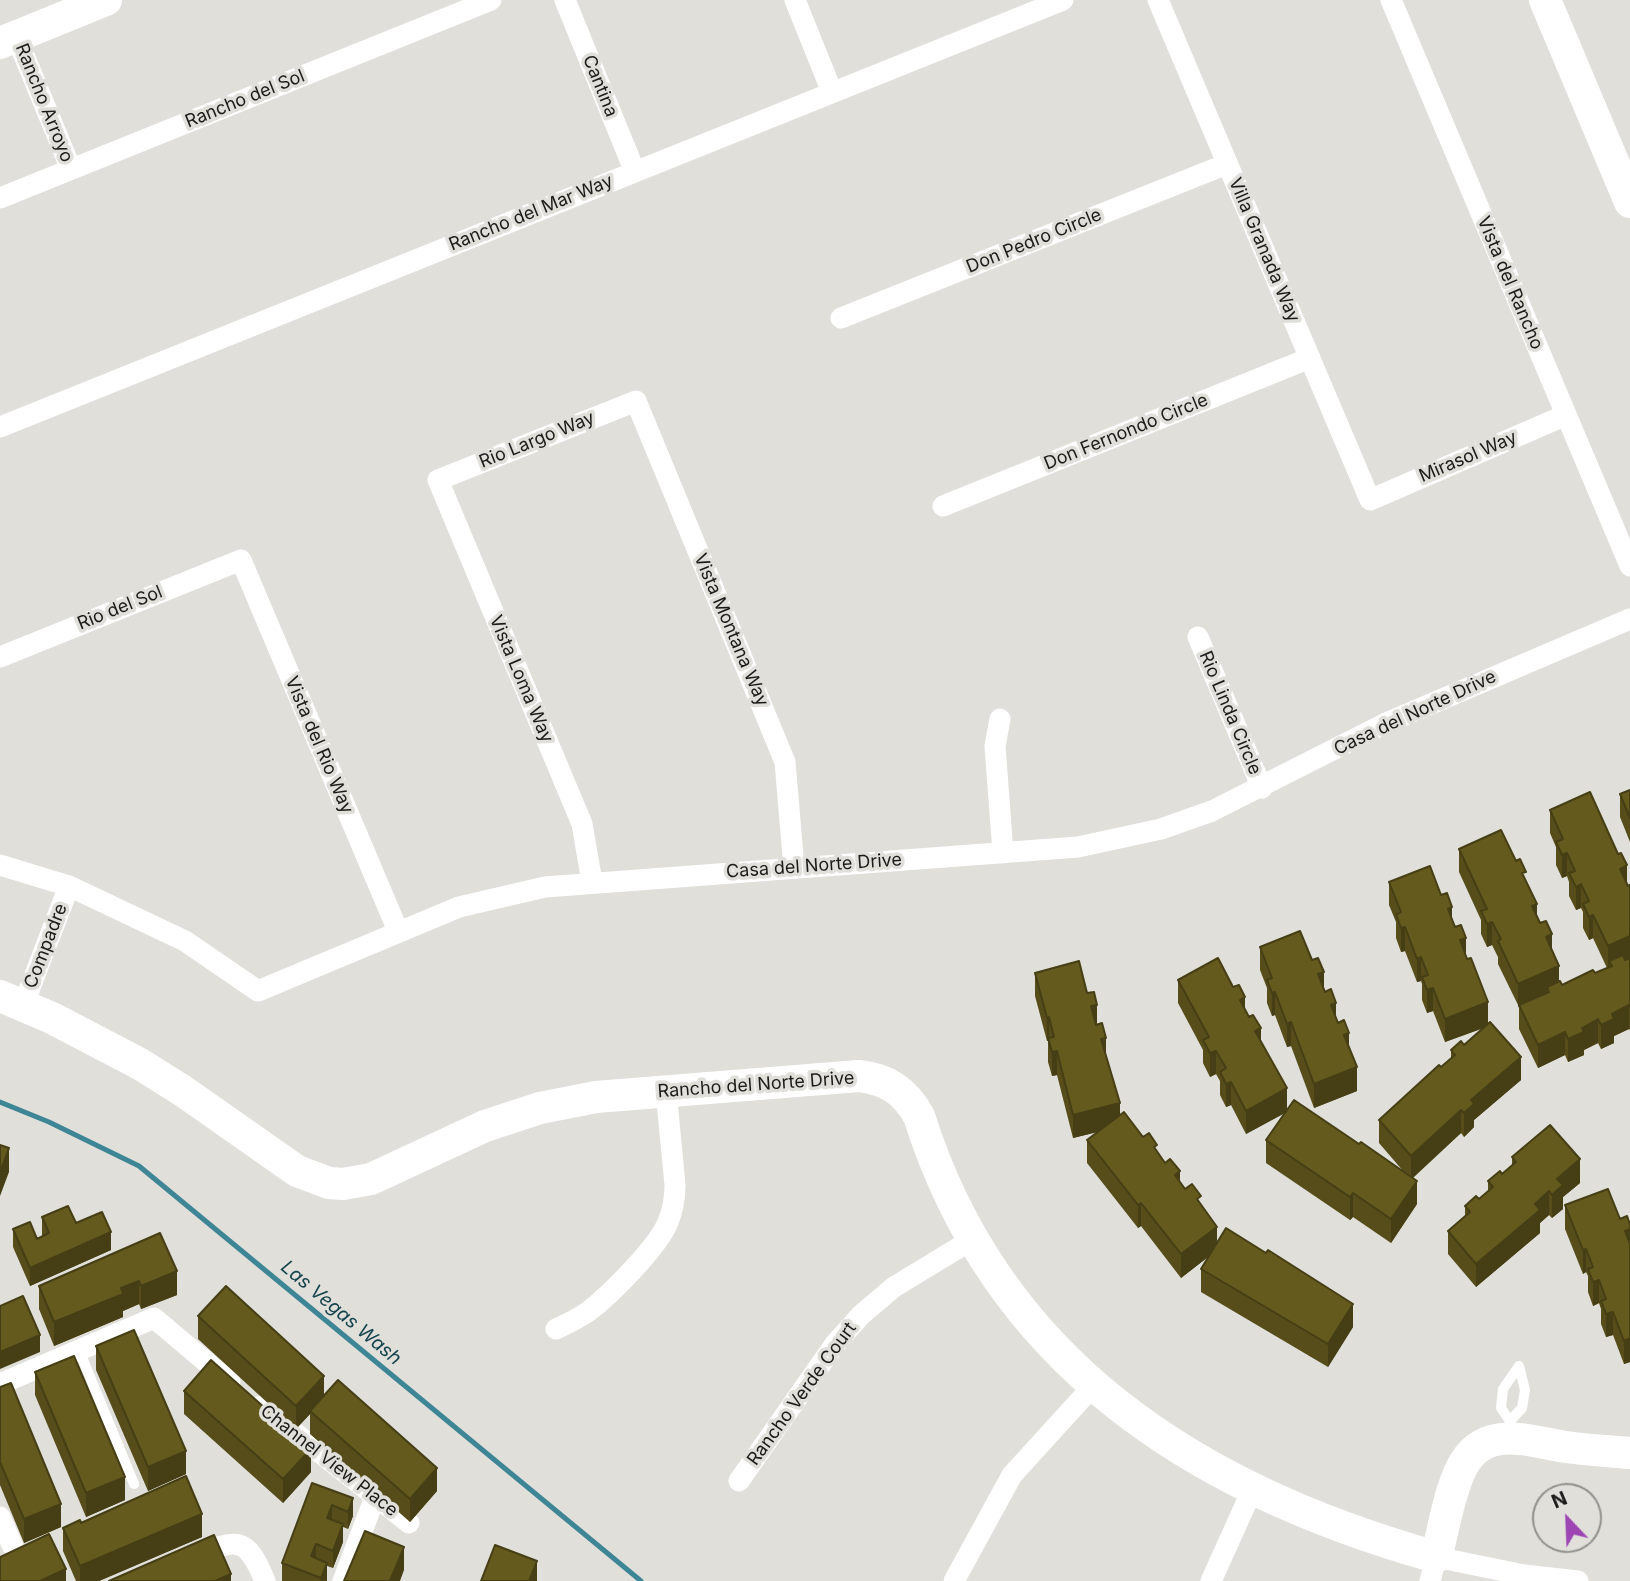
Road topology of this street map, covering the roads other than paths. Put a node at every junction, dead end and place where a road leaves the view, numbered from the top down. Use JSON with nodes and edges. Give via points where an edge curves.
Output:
{"nodes":[{"id":1,"x":106,"y":0,"type":"edge"},
{"id":2,"x":491,"y":0,"type":"edge"},
{"id":3,"x":565,"y":0,"type":"edge"},
{"id":4,"x":795,"y":0,"type":"edge"},
{"id":5,"x":1063,"y":0,"type":"edge"},
{"id":6,"x":1158,"y":0,"type":"edge"},
{"id":7,"x":1391,"y":0,"type":"edge"},
{"id":8,"x":1545,"y":0,"type":"edge"},
{"id":9,"x":8,"y":39,"type":"edge"},
{"id":10,"x":832,"y":92,"type":"junction"},
{"id":11,"x":1227,"y":164,"type":"junction"},
{"id":12,"x":71,"y":169,"type":"junction"},
{"id":13,"x":635,"y":172,"type":"junction"},
{"id":14,"x":0,"y":198,"type":"edge"},
{"id":15,"x":1630,"y":202,"type":"edge"},
{"id":16,"x":841,"y":318,"type":"dead end"},
{"id":17,"x":1310,"y":358,"type":"junction"},
{"id":18,"x":636,"y":401,"type":"joint"},
{"id":19,"x":1566,"y":415,"type":"junction"},
{"id":20,"x":0,"y":427,"type":"edge"},
{"id":21,"x":438,"y":480,"type":"joint"},
{"id":22,"x":1370,"y":500,"type":"joint"},
{"id":23,"x":943,"y":506,"type":"dead end"},
{"id":24,"x":241,"y":560,"type":"joint"},
{"id":25,"x":1630,"y":566,"type":"edge"},
{"id":26,"x":1630,"y":619,"type":"edge"},
{"id":27,"x":1198,"y":638,"type":"dead end"},
{"id":28,"x":0,"y":657,"type":"edge"},
{"id":29,"x":1000,"y":719,"type":"dead end"},
{"id":30,"x":1262,"y":788,"type":"junction"},
{"id":31,"x":1003,"y":853,"type":"junction"},
{"id":32,"x":0,"y":865,"type":"edge"},
{"id":33,"x":794,"y":867,"type":"junction"},
{"id":34,"x":592,"y":882,"type":"junction"},
{"id":35,"x":69,"y":886,"type":"junction"},
{"id":36,"x":398,"y":931,"type":"junction"},
{"id":37,"x":12,"y":1001,"type":"edge"},
{"id":38,"x":666,"y":1091,"type":"junction"},
{"id":39,"x":973,"y":1239,"type":"junction"},
{"id":40,"x":556,"y":1329,"type":"dead end"},
{"id":41,"x":79,"y":1350,"type":"junction"},
{"id":42,"x":0,"y":1384,"type":"edge"},
{"id":43,"x":1094,"y":1385,"type":"junction"},
{"id":44,"x":1630,"y":1453,"type":"edge"},
{"id":45,"x":739,"y":1481,"type":"dead end"},
{"id":46,"x":134,"y":1484,"type":"dead end"},
{"id":47,"x":1253,"y":1488,"type":"junction"},
{"id":48,"x":375,"y":1497,"type":"junction"},
{"id":49,"x":0,"y":1517,"type":"edge"},
{"id":50,"x":408,"y":1523,"type":"dead end"},
{"id":51,"x":13,"y":1546,"type":"dead end"},
{"id":52,"x":173,"y":1566,"type":"edge"},
{"id":53,"x":1433,"y":1569,"type":"edge"},
{"id":54,"x":265,"y":1581,"type":"edge"},
{"id":55,"x":343,"y":1581,"type":"edge"},
{"id":56,"x":954,"y":1581,"type":"edge"},
{"id":57,"x":1211,"y":1581,"type":"edge"},
{"id":58,"x":1578,"y":1581,"type":"edge"}],
"edges":[{"from":1,"to":9,"type":"street"},
{"from":2,"to":12,"type":"street","name":"Rancho del Sol"},
{"from":3,"to":13,"type":"street","name":"Cantina"},
{"from":4,"to":10,"type":"street"},
{"from":5,"to":10,"type":"street","name":"Rancho del Mar Way"},
{"from":6,"to":11,"type":"street","name":"Villa Granada Way"},
{"from":7,"to":19,"type":"street","name":"Vista del Rancho"},
{"from":8,"to":15,"type":"street"},
{"from":9,"to":12,"type":"street","name":"Rancho Arroyo"},
{"from":10,"to":13,"type":"street","name":"Rancho del Mar Way"},
{"from":11,"to":16,"type":"street","name":"Don Pedro Circle"},
{"from":11,"to":17,"type":"street","name":"Villa Granada Way"},
{"from":12,"to":14,"type":"street","name":"Rancho del Sol"},
{"from":13,"to":20,"type":"street","name":"Rancho del Mar Way"},
{"from":17,"to":22,"type":"street","name":"Villa Granada Way"},
{"from":17,"to":23,"type":"street","name":"Don Fernondo Circle"},
{"from":18,"to":21,"type":"street","name":"Rio Largo Way"},
{"from":18,"to":33,"type":"street","name":"Vista Montana Way","via":[[786,762]]},
{"from":19,"to":22,"type":"street","name":"Mirasol Way"},
{"from":19,"to":25,"type":"street","name":"Vista del Rancho"},
{"from":21,"to":34,"type":"street","name":"Vista Loma Way","via":[[582,824]]},
{"from":24,"to":28,"type":"street","name":"Rio del Sol"},
{"from":24,"to":36,"type":"street","name":"Vista del Rio Way"},
{"from":26,"to":30,"type":"street","name":"Casa del Norte Drive","via":[[1384,723]]},
{"from":27,"to":30,"type":"street","name":"Rio Linda Circle"},
{"from":29,"to":31,"type":"street","via":[[995,747]]},
{"from":30,"to":31,"type":"street","name":"Casa del Norte Drive","via":[[1161,829],[1078,846]]},
{"from":31,"to":33,"type":"street","name":"Casa del Norte Drive"},
{"from":32,"to":35,"type":"street","name":"Casa del Norte Drive"},
{"from":33,"to":34,"type":"street","name":"Casa del Norte Drive"},
{"from":34,"to":36,"type":"street","name":"Casa del Norte Drive","via":[[545,887],[459,907]]},
{"from":35,"to":36,"type":"street","name":"Casa del Norte Drive","via":[[185,941],[258,991]]},
{"from":35,"to":37,"type":"street","name":"Compadre"},
{"from":37,"to":38,"type":"street","name":"Rancho del Norte Drive","via":[[140,1064],[297,1171],[329,1183],[371,1179],[485,1126],[540,1108]]},
{"from":38,"to":39,"type":"street","name":"Rancho del Norte Drive","via":[[859,1076],[883,1081],[904,1094],[919,1116],[949,1194]]},
{"from":38,"to":40,"type":"street","via":[[675,1185],[668,1223],[653,1246],[600,1302]]},
{"from":39,"to":43,"type":"street","name":"Rancho del Norte Drive","via":[[1026,1317]]},
{"from":39,"to":45,"type":"street","name":"Rancho Verde Court","via":[[904,1280],[861,1315],[835,1344]]},
{"from":41,"to":42,"type":"street"},
{"from":41,"to":46,"type":"lane"},
{"from":41,"to":48,"type":"street","name":"Channel View Place","via":[[154,1318]]},
{"from":43,"to":47,"type":"street","name":"Rancho del Norte Drive","via":[[1183,1450]]},
{"from":43,"to":56,"type":"street","via":[[1012,1475]]},
{"from":44,"to":53,"type":"street","via":[[1499,1435],[1461,1470]]},
{"from":47,"to":53,"type":"street","name":"Rancho del Norte Drive"},
{"from":47,"to":57,"type":"street"},
{"from":48,"to":50,"type":"street","name":"Channel View Place"},
{"from":48,"to":55,"type":"street"},
{"from":49,"to":51,"type":"street"},
{"from":52,"to":54,"type":"street","via":[[236,1543],[248,1549]]},
{"from":53,"to":58,"type":"street","name":"Rancho del Norte Drive"}]}
